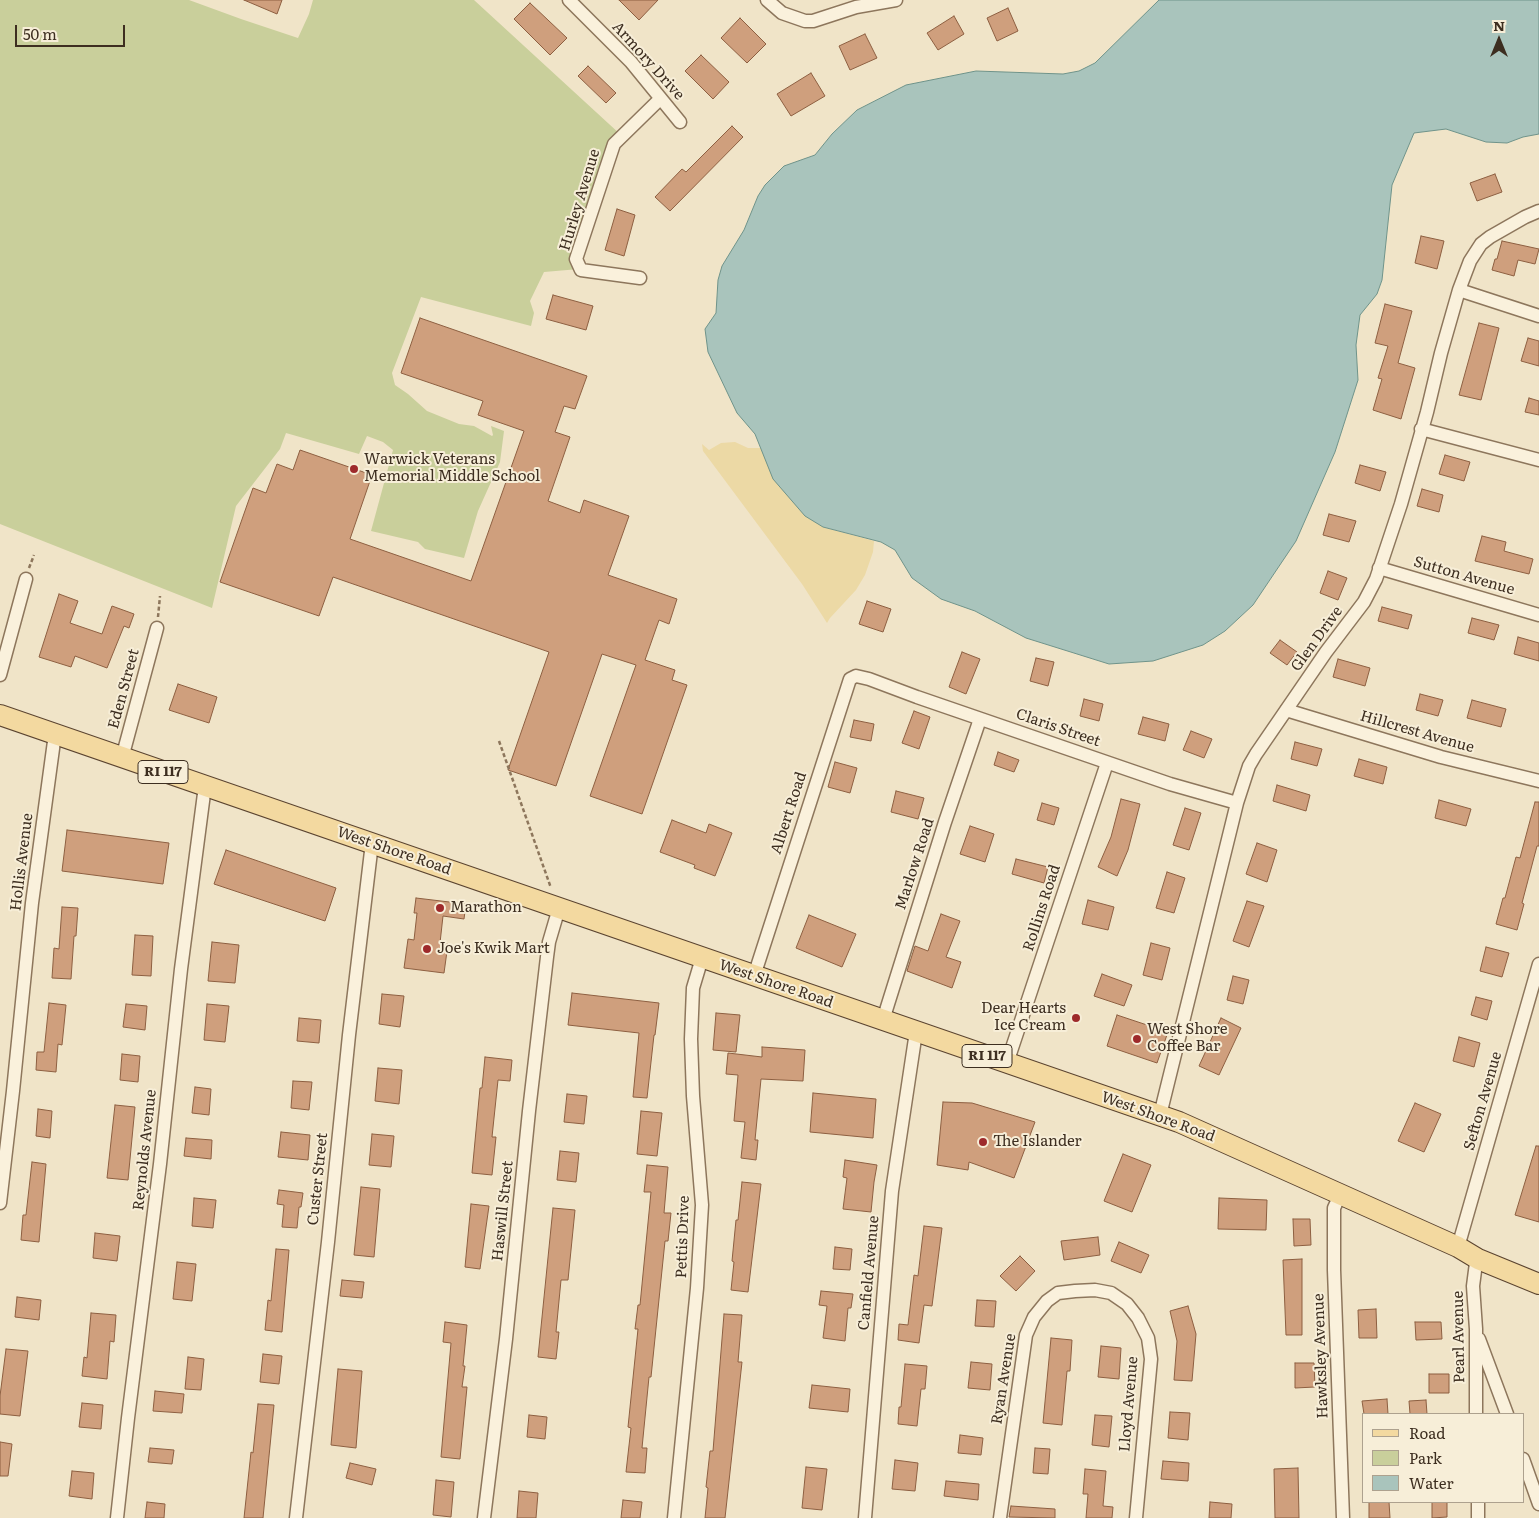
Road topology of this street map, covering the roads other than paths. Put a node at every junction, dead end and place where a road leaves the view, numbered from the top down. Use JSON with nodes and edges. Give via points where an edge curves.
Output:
{"nodes":[{"id":1,"x":569,"y":0,"type":"edge"},
{"id":2,"x":767,"y":0,"type":"edge"},
{"id":3,"x":896,"y":0,"type":"edge"},
{"id":4,"x":660,"y":99,"type":"junction"},
{"id":5,"x":680,"y":122,"type":"dead end"},
{"id":6,"x":1539,"y":211,"type":"edge"},
{"id":7,"x":640,"y":278,"type":"dead end"},
{"id":8,"x":1459,"y":290,"type":"junction"},
{"id":9,"x":1539,"y":316,"type":"edge"},
{"id":10,"x":1421,"y":429,"type":"junction"},
{"id":11,"x":1539,"y":460,"type":"edge"},
{"id":12,"x":1379,"y":568,"type":"junction"},
{"id":13,"x":26,"y":578,"type":"dead end"},
{"id":14,"x":1539,"y":615,"type":"edge"},
{"id":15,"x":157,"y":628,"type":"road end"},
{"id":16,"x":0,"y":675,"type":"edge"},
{"id":17,"x":869,"y":679,"type":"joint"},
{"id":18,"x":1286,"y":710,"type":"junction"},
{"id":19,"x":0,"y":715,"type":"edge"},
{"id":20,"x":980,"y":719,"type":"junction"},
{"id":21,"x":55,"y":734,"type":"junction"},
{"id":22,"x":122,"y":758,"type":"junction"},
{"id":23,"x":1107,"y":762,"type":"junction"},
{"id":24,"x":1539,"y":781,"type":"edge"},
{"id":25,"x":206,"y":786,"type":"junction"},
{"id":26,"x":1238,"y":803,"type":"junction"},
{"id":27,"x":372,"y":843,"type":"junction"},
{"id":28,"x":558,"y":908,"type":"junction"},
{"id":29,"x":702,"y":958,"type":"junction"},
{"id":30,"x":1539,"y":964,"type":"edge"},
{"id":31,"x":754,"y":976,"type":"junction"},
{"id":32,"x":883,"y":1020,"type":"junction"},
{"id":33,"x":916,"y":1032,"type":"junction"},
{"id":34,"x":1007,"y":1063,"type":"junction"},
{"id":35,"x":1160,"y":1115,"type":"junction"},
{"id":36,"x":1341,"y":1194,"type":"junction"},
{"id":37,"x":0,"y":1203,"type":"edge"},
{"id":38,"x":1458,"y":1247,"type":"junction"},
{"id":39,"x":1478,"y":1259,"type":"junction"},
{"id":40,"x":1539,"y":1284,"type":"edge"},
{"id":41,"x":1095,"y":1290,"type":"joint"},
{"id":42,"x":1476,"y":1329,"type":"junction"},
{"id":43,"x":1476,"y":1413,"type":"edge"},
{"id":44,"x":1507,"y":1413,"type":"edge"},
{"id":45,"x":1524,"y":1461,"type":"edge"},
{"id":46,"x":1478,"y":1503,"type":"edge"},
{"id":47,"x":1539,"y":1504,"type":"edge"},
{"id":48,"x":118,"y":1518,"type":"edge"},
{"id":49,"x":296,"y":1518,"type":"edge"},
{"id":50,"x":484,"y":1518,"type":"edge"},
{"id":51,"x":674,"y":1518,"type":"edge"},
{"id":52,"x":865,"y":1518,"type":"edge"},
{"id":53,"x":1000,"y":1518,"type":"edge"},
{"id":54,"x":1136,"y":1518,"type":"edge"},
{"id":55,"x":1343,"y":1518,"type":"edge"},
{"id":56,"x":1478,"y":1518,"type":"edge"}],
"edges":[{"from":1,"to":4,"type":"street","name":"Armory Drive","via":[[631,62]]},
{"from":2,"to":3,"type":"street","via":[[782,13],[813,21],[856,7]]},
{"from":4,"to":5,"type":"street","name":"Armory Drive"},
{"from":4,"to":7,"type":"street","name":"Hurley Avenue","via":[[614,144],[576,259],[580,270]]},
{"from":6,"to":8,"type":"street","name":"Glen Drive","via":[[1481,244]]},
{"from":8,"to":9,"type":"street"},
{"from":8,"to":10,"type":"street","name":"Glen Drive"},
{"from":10,"to":11,"type":"street"},
{"from":10,"to":12,"type":"street","name":"Glen Drive","via":[[1399,511]]},
{"from":12,"to":14,"type":"street","name":"Sutton Avenue"},
{"from":12,"to":18,"type":"street","name":"Glen Drive","via":[[1364,602]]},
{"from":13,"to":16,"type":"street"},
{"from":15,"to":22,"type":"street","name":"Eden Street"},
{"from":17,"to":20,"type":"street","name":"Claris Street"},
{"from":17,"to":31,"type":"street","name":"Albert Road","via":[[856,676],[850,679]]},
{"from":18,"to":24,"type":"street","name":"Hillcrest Avenue","via":[[1441,757]]},
{"from":18,"to":26,"type":"street","name":"Glen Drive","via":[[1249,766]]},
{"from":19,"to":21,"type":"main road","name":"West Shore Road","number":"RI 117"},
{"from":20,"to":23,"type":"street","name":"Claris Street"},
{"from":20,"to":32,"type":"street","name":"Marlow Road"},
{"from":21,"to":22,"type":"main road","name":"West Shore Road","number":"RI 117"},
{"from":21,"to":37,"type":"street","name":"Hollis Avenue","via":[[32,903]]},
{"from":22,"to":25,"type":"main road","name":"West Shore Road","number":"RI 117"},
{"from":23,"to":26,"type":"street","name":"Claris Street"},
{"from":23,"to":34,"type":"street","name":"Rollins Road"},
{"from":25,"to":27,"type":"main road","name":"West Shore Road","number":"RI 117"},
{"from":25,"to":48,"type":"street","name":"Reynolds Avenue","via":[[181,969]]},
{"from":26,"to":35,"type":"street","name":"Glen Drive"},
{"from":27,"to":28,"type":"main road","name":"West Shore Road","number":"RI 117"},
{"from":27,"to":49,"type":"street","name":"Custer Street"},
{"from":28,"to":29,"type":"main road","name":"West Shore Road","number":"RI 117"},
{"from":28,"to":50,"type":"street","name":"Haswill Street","via":[[548,950]]},
{"from":29,"to":31,"type":"main road","name":"West Shore Road","number":"RI 117"},
{"from":29,"to":51,"type":"street","name":"Pettis Drive","via":[[694,988],[691,1039],[702,1205]]},
{"from":30,"to":38,"type":"street","name":"Sefton Avenue"},
{"from":31,"to":32,"type":"main road","name":"West Shore Road","number":"RI 117"},
{"from":32,"to":33,"type":"main road","name":"West Shore Road","number":"RI 117"},
{"from":33,"to":34,"type":"main road","name":"West Shore Road","number":"RI 117"},
{"from":33,"to":52,"type":"street","name":"Canfield Avenue","via":[[892,1190]]},
{"from":34,"to":35,"type":"main road","name":"West Shore Road","number":"RI 117"},
{"from":35,"to":36,"type":"main road","name":"West Shore Road","number":"RI 117"},
{"from":36,"to":38,"type":"main road","name":"West Shore Road","number":"RI 117"},
{"from":36,"to":55,"type":"street","name":"Hawksley Avenue","via":[[1334,1208],[1334,1270]]},
{"from":38,"to":39,"type":"main road","name":"West Shore Road","number":"RI 117"},
{"from":39,"to":40,"type":"main road","name":"West Shore Road","number":"RI 117"},
{"from":39,"to":42,"type":"street","name":"Pearl Avenue","via":[[1473,1286]]},
{"from":41,"to":53,"type":"street","name":"Ryan Avenue","via":[[1058,1293],[1034,1317],[1026,1335]]},
{"from":41,"to":54,"type":"street","name":"Lloyd Avenue","via":[[1111,1293],[1127,1304],[1148,1338],[1151,1359]]},
{"from":42,"to":43,"type":"street","name":"Pearl Avenue"},
{"from":42,"to":44,"type":"street"},
{"from":45,"to":47,"type":"street"},
{"from":46,"to":56,"type":"street"}]}
